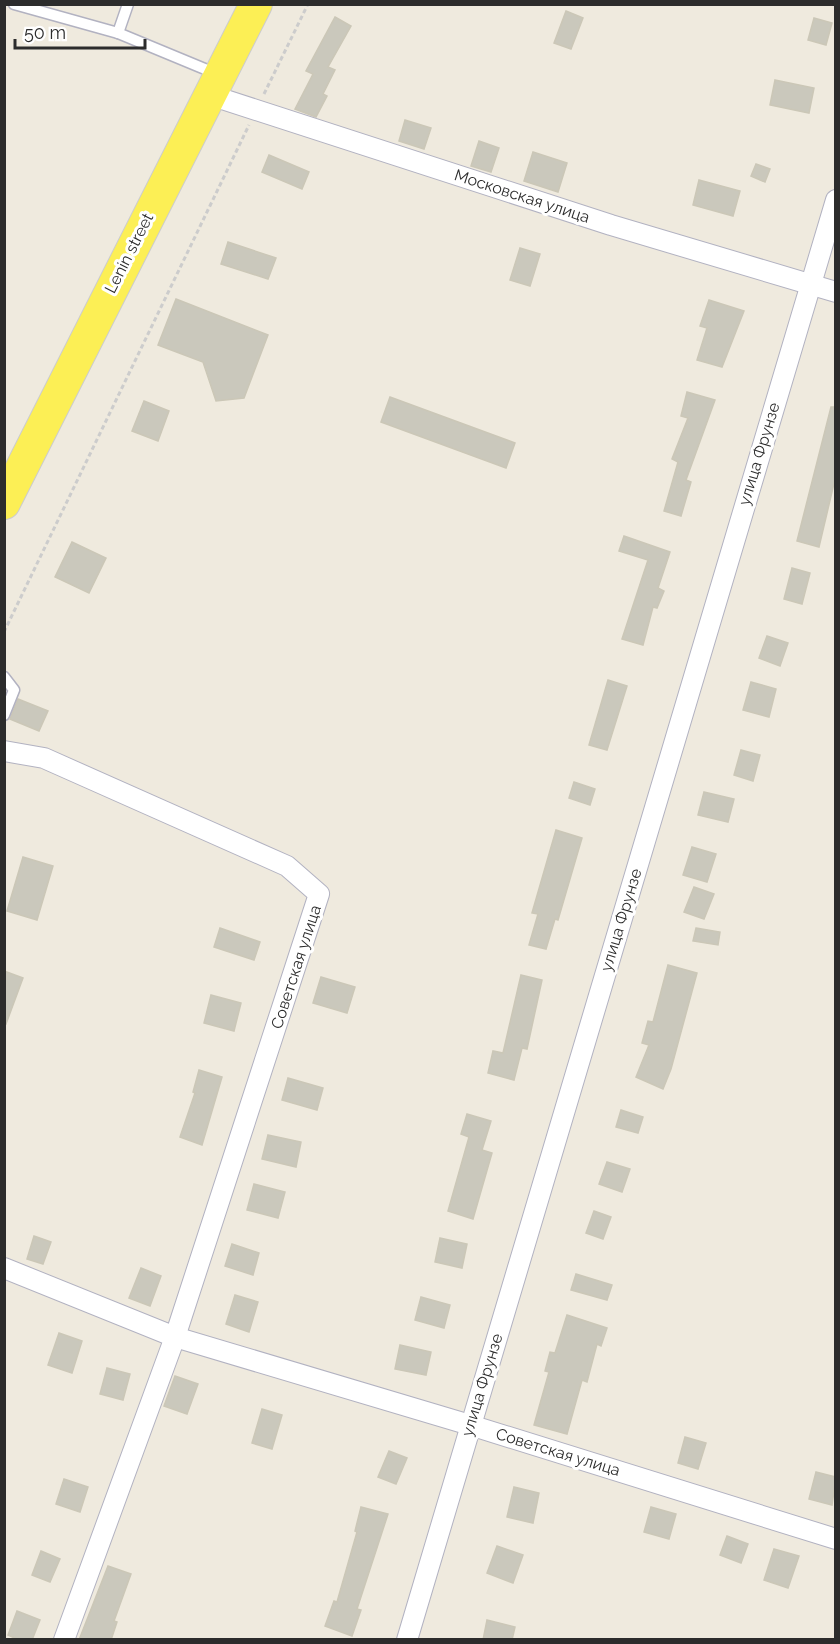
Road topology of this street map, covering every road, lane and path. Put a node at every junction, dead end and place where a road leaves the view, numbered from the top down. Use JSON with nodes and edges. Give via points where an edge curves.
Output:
{"nodes":[{"id":1,"x":14,"y":4,"type":"edge"},
{"id":2,"x":128,"y":4,"type":"edge"},
{"id":3,"x":256,"y":4,"type":"edge"},
{"id":4,"x":308,"y":4,"type":"edge"},
{"id":5,"x":118,"y":33,"type":"junction"},
{"id":6,"x":215,"y":85,"type":"junction"},
{"id":7,"x":256,"y":110,"type":"junction"},
{"id":8,"x":836,"y":200,"type":"edge"},
{"id":9,"x":810,"y":285,"type":"junction"},
{"id":10,"x":836,"y":292,"type":"edge"},
{"id":11,"x":4,"y":503,"type":"edge"},
{"id":12,"x":4,"y":632,"type":"edge"},
{"id":13,"x":4,"y":677,"type":"edge"},
{"id":14,"x":4,"y":715,"type":"edge"},
{"id":15,"x":4,"y":752,"type":"edge"},
{"id":16,"x":4,"y":1268,"type":"edge"},
{"id":17,"x":175,"y":1337,"type":"junction"},
{"id":18,"x":470,"y":1425,"type":"junction"},
{"id":19,"x":836,"y":1539,"type":"edge"},
{"id":20,"x":64,"y":1640,"type":"edge"},
{"id":21,"x":407,"y":1640,"type":"edge"}],
"edges":[{"from":1,"to":5,"type":"lane"},
{"from":2,"to":5,"type":"lane"},
{"from":3,"to":6,"type":"main road","name":"Lenin street"},
{"from":4,"to":7,"type":"path"},
{"from":5,"to":6,"type":"lane"},
{"from":6,"to":7,"type":"street","name":"Московская улица"},
{"from":6,"to":11,"type":"main road","name":"Lenin street"},
{"from":7,"to":9,"type":"street","name":"Московская улица"},
{"from":7,"to":12,"type":"path"},
{"from":8,"to":9,"type":"street","name":"улица Фрунзе"},
{"from":9,"to":10,"type":"street","name":"Московская улица"},
{"from":9,"to":18,"type":"street","name":"улица Фрунзе"},
{"from":13,"to":14,"type":"lane","via":[[14,690]]},
{"from":15,"to":17,"type":"street","name":"Советская улица","via":[[44,758],[287,866],[319,894]]},
{"from":16,"to":17,"type":"street","name":"Советская улица"},
{"from":17,"to":18,"type":"street","name":"Советская улица"},
{"from":17,"to":20,"type":"street","name":"Советская улица"},
{"from":18,"to":19,"type":"street","name":"Советская улица"},
{"from":18,"to":21,"type":"street","name":"улица Фрунзе"}]}
